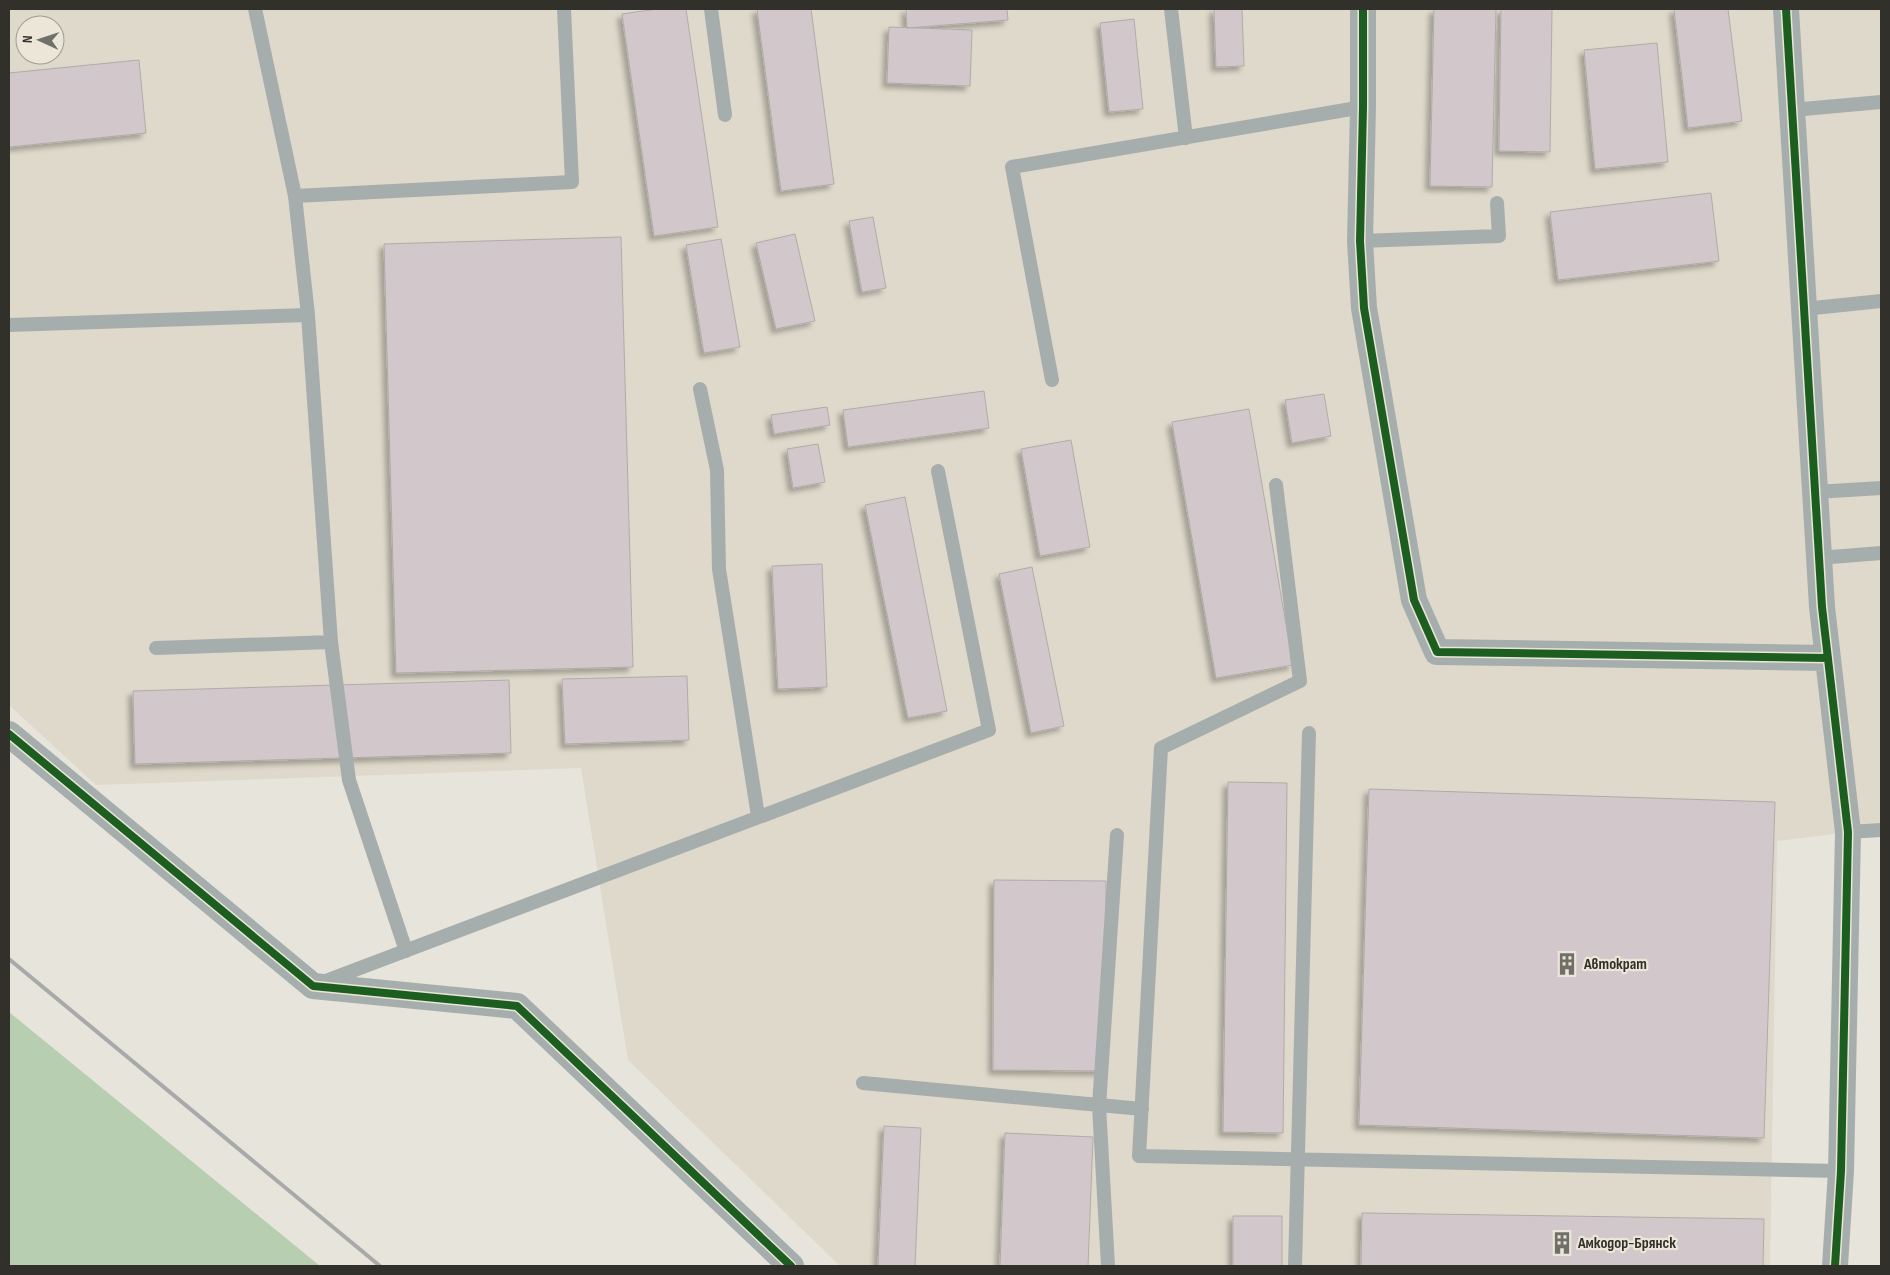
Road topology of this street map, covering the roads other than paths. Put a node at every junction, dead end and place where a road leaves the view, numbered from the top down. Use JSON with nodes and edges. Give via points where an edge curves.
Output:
{"nodes":[{"id":1,"x":255,"y":9,"type":"edge"},
{"id":2,"x":564,"y":9,"type":"edge"},
{"id":3,"x":711,"y":9,"type":"edge"},
{"id":4,"x":1171,"y":9,"type":"edge"},
{"id":5,"x":1363,"y":9,"type":"edge"},
{"id":6,"x":1786,"y":9,"type":"edge"},
{"id":7,"x":1881,"y":102,"type":"edge"},
{"id":8,"x":1364,"y":107,"type":"junction"},
{"id":9,"x":1792,"y":110,"type":"junction"},
{"id":10,"x":725,"y":115,"type":"dead end"},
{"id":11,"x":1186,"y":138,"type":"junction"},
{"id":12,"x":295,"y":196,"type":"junction"},
{"id":13,"x":1497,"y":203,"type":"dead end"},
{"id":14,"x":1360,"y":240,"type":"junction"},
{"id":15,"x":1881,"y":301,"type":"edge"},
{"id":16,"x":1804,"y":309,"type":"junction"},
{"id":17,"x":308,"y":315,"type":"junction"},
{"id":18,"x":9,"y":325,"type":"edge"},
{"id":19,"x":1052,"y":380,"type":"dead end"},
{"id":20,"x":700,"y":388,"type":"dead end"},
{"id":21,"x":938,"y":471,"type":"dead end"},
{"id":22,"x":1276,"y":485,"type":"dead end"},
{"id":23,"x":1881,"y":488,"type":"edge"},
{"id":24,"x":1816,"y":492,"type":"junction"},
{"id":25,"x":1881,"y":553,"type":"edge"},
{"id":26,"x":1819,"y":558,"type":"junction"},
{"id":27,"x":331,"y":642,"type":"junction"},
{"id":28,"x":156,"y":648,"type":"dead end"},
{"id":29,"x":1828,"y":658,"type":"junction"},
{"id":30,"x":1309,"y":732,"type":"dead end"},
{"id":31,"x":9,"y":734,"type":"edge"},
{"id":32,"x":758,"y":816,"type":"junction"},
{"id":33,"x":1881,"y":830,"type":"edge"},
{"id":34,"x":1848,"y":832,"type":"junction"},
{"id":35,"x":1117,"y":836,"type":"dead end"},
{"id":36,"x":406,"y":951,"type":"junction"},
{"id":37,"x":313,"y":986,"type":"junction"},
{"id":38,"x":863,"y":1083,"type":"dead end"},
{"id":39,"x":1100,"y":1106,"type":"junction"},
{"id":40,"x":1142,"y":1109,"type":"junction"},
{"id":41,"x":1298,"y":1160,"type":"junction"},
{"id":42,"x":1841,"y":1171,"type":"junction"},
{"id":43,"x":791,"y":1266,"type":"edge"},
{"id":44,"x":1108,"y":1266,"type":"edge"},
{"id":45,"x":1295,"y":1266,"type":"edge"},
{"id":46,"x":1835,"y":1266,"type":"edge"}],
"edges":[{"from":1,"to":12,"type":"lane"},
{"from":2,"to":12,"type":"lane","via":[[572,182]]},
{"from":3,"to":10,"type":"lane"},
{"from":4,"to":11,"type":"lane"},
{"from":5,"to":8,"type":"street"},
{"from":6,"to":9,"type":"street"},
{"from":7,"to":9,"type":"lane"},
{"from":8,"to":11,"type":"lane"},
{"from":8,"to":14,"type":"street"},
{"from":9,"to":16,"type":"street"},
{"from":11,"to":19,"type":"lane","via":[[1012,167]]},
{"from":12,"to":17,"type":"lane"},
{"from":13,"to":14,"type":"lane","via":[[1499,236]]},
{"from":14,"to":29,"type":"street","via":[[1364,308],[1414,600],[1437,652]]},
{"from":15,"to":16,"type":"lane"},
{"from":16,"to":24,"type":"street"},
{"from":17,"to":18,"type":"lane"},
{"from":17,"to":27,"type":"lane"},
{"from":20,"to":32,"type":"lane","via":[[716,470],[719,569]]},
{"from":21,"to":32,"type":"lane","via":[[989,730]]},
{"from":22,"to":40,"type":"lane","via":[[1300,681],[1161,748]]},
{"from":23,"to":24,"type":"lane"},
{"from":24,"to":26,"type":"street"},
{"from":25,"to":26,"type":"lane"},
{"from":26,"to":29,"type":"street"},
{"from":27,"to":28,"type":"lane"},
{"from":27,"to":36,"type":"lane","via":[[349,780]]},
{"from":29,"to":34,"type":"street"},
{"from":30,"to":41,"type":"lane"},
{"from":31,"to":37,"type":"street"},
{"from":32,"to":36,"type":"lane"},
{"from":33,"to":34,"type":"lane"},
{"from":34,"to":42,"type":"street"},
{"from":35,"to":39,"type":"lane"},
{"from":36,"to":37,"type":"lane"},
{"from":37,"to":43,"type":"street","via":[[517,1006]]},
{"from":38,"to":39,"type":"lane"},
{"from":39,"to":40,"type":"lane"},
{"from":39,"to":44,"type":"lane"},
{"from":40,"to":41,"type":"lane","via":[[1140,1156]]},
{"from":41,"to":42,"type":"lane"},
{"from":41,"to":45,"type":"lane"},
{"from":42,"to":46,"type":"street"}]}
